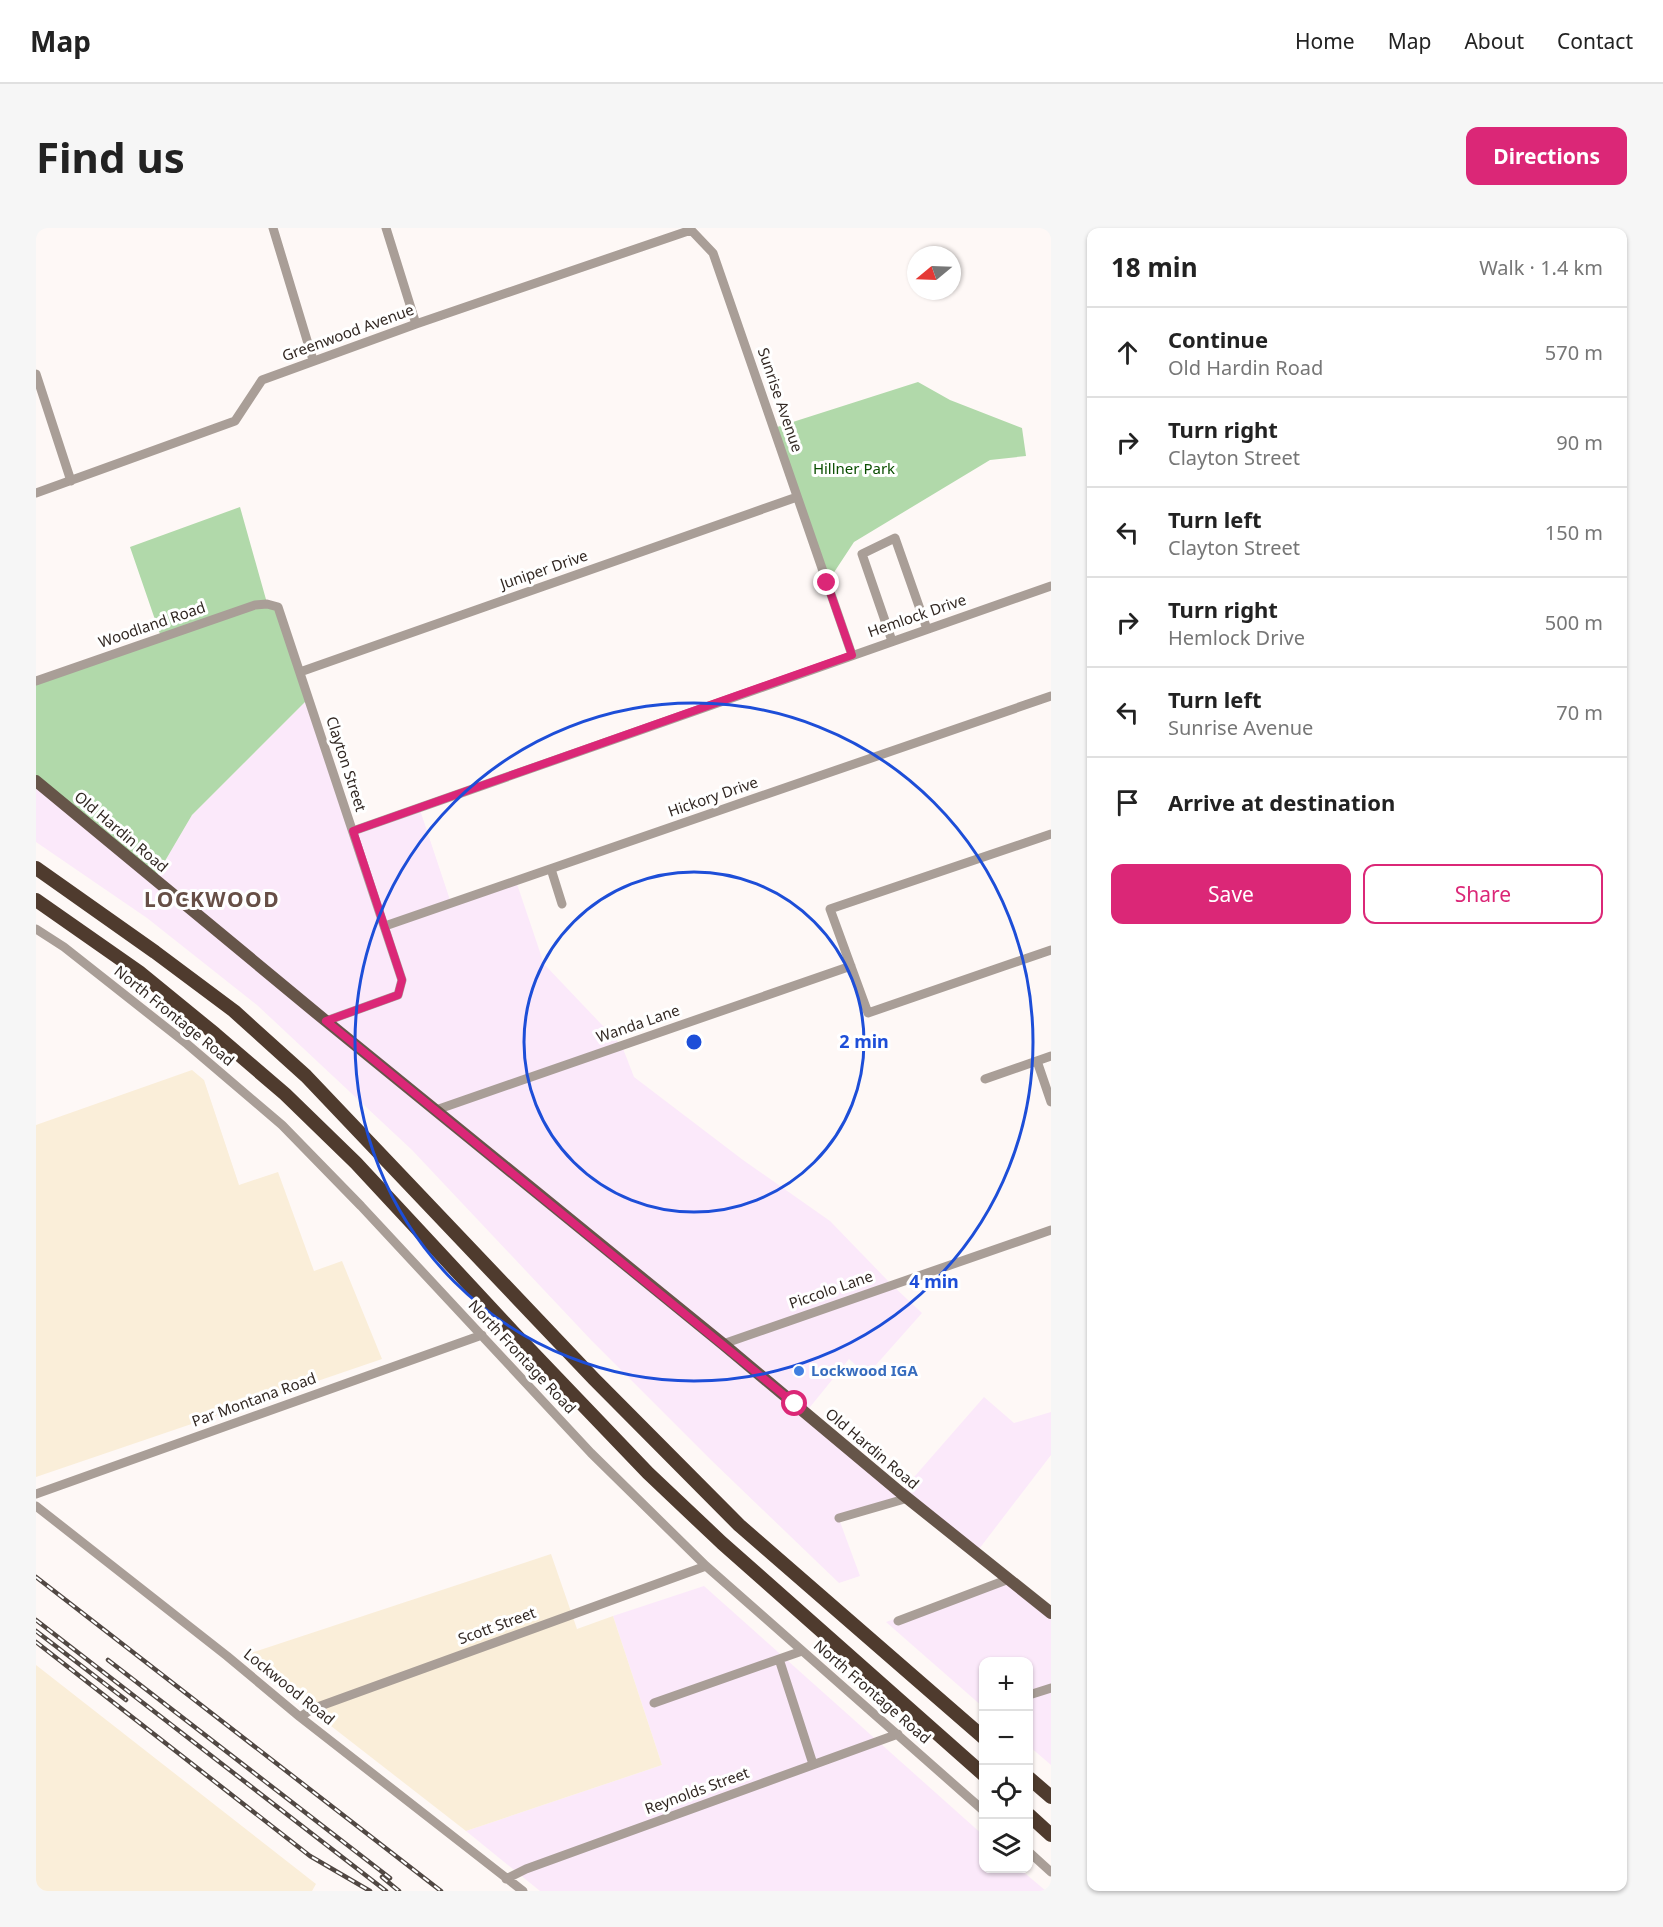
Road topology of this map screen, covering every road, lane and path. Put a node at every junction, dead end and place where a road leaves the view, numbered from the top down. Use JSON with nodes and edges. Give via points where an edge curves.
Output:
{"nodes":[{"id":1,"x":273,"y":228,"type":"edge"},
{"id":2,"x":386,"y":228,"type":"edge"},
{"id":3,"x":691,"y":230,"type":"joint"},
{"id":4,"x":416,"y":324,"type":"junction"},
{"id":5,"x":313,"y":360,"type":"junction"},
{"id":6,"x":36,"y":374,"type":"edge"},
{"id":7,"x":72,"y":481,"type":"junction"},
{"id":8,"x":36,"y":493,"type":"edge"},
{"id":9,"x":797,"y":497,"type":"junction"},
{"id":10,"x":1051,"y":586,"type":"edge"},
{"id":11,"x":278,"y":607,"type":"joint"},
{"id":12,"x":927,"y":629,"type":"junction"},
{"id":13,"x":892,"y":641,"type":"junction"},
{"id":14,"x":852,"y":655,"type":"junction"},
{"id":15,"x":300,"y":672,"type":"junction"},
{"id":16,"x":36,"y":681,"type":"edge"},
{"id":17,"x":1051,"y":696,"type":"edge"},
{"id":18,"x":36,"y":780,"type":"edge"},
{"id":19,"x":353,"y":831,"type":"junction"},
{"id":20,"x":1051,"y":834,"type":"edge"},
{"id":21,"x":36,"y":868,"type":"edge"},
{"id":22,"x":551,"y":869,"type":"junction"},
{"id":23,"x":36,"y":900,"type":"edge"},
{"id":24,"x":562,"y":904,"type":"dead end"},
{"id":25,"x":385,"y":926,"type":"junction"},
{"id":26,"x":36,"y":929,"type":"edge"},
{"id":27,"x":1051,"y":950,"type":"edge"},
{"id":28,"x":851,"y":966,"type":"junction"},
{"id":29,"x":326,"y":1021,"type":"junction"},
{"id":30,"x":1051,"y":1056,"type":"edge"},
{"id":31,"x":1036,"y":1061,"type":"junction"},
{"id":32,"x":985,"y":1079,"type":"dead end"},
{"id":33,"x":1051,"y":1102,"type":"edge"},
{"id":34,"x":436,"y":1110,"type":"junction"},
{"id":35,"x":1051,"y":1231,"type":"edge"},
{"id":36,"x":482,"y":1335,"type":"junction"},
{"id":37,"x":723,"y":1344,"type":"junction"},
{"id":38,"x":36,"y":1494,"type":"edge"},
{"id":39,"x":908,"y":1498,"type":"junction"},
{"id":40,"x":36,"y":1506,"type":"edge"},
{"id":41,"x":839,"y":1518,"type":"dead end"},
{"id":42,"x":705,"y":1566,"type":"junction"},
{"id":43,"x":1009,"y":1579,"type":"junction"},
{"id":44,"x":1051,"y":1613,"type":"edge"},
{"id":45,"x":898,"y":1621,"type":"dead end"},
{"id":46,"x":802,"y":1651,"type":"junction"},
{"id":47,"x":779,"y":1659,"type":"junction"},
{"id":48,"x":1051,"y":1688,"type":"edge"},
{"id":49,"x":1033,"y":1694,"type":"edge"},
{"id":50,"x":654,"y":1703,"type":"dead end"},
{"id":51,"x":300,"y":1717,"type":"junction"},
{"id":52,"x":898,"y":1734,"type":"junction"},
{"id":53,"x":979,"y":1734,"type":"edge"},
{"id":54,"x":813,"y":1764,"type":"junction"},
{"id":55,"x":979,"y":1771,"type":"edge"},
{"id":56,"x":1033,"y":1781,"type":"edge"},
{"id":57,"x":1051,"y":1797,"type":"edge"},
{"id":58,"x":979,"y":1807,"type":"edge"},
{"id":59,"x":1033,"y":1819,"type":"edge"},
{"id":60,"x":1051,"y":1835,"type":"edge"},
{"id":61,"x":1033,"y":1856,"type":"edge"},
{"id":62,"x":1051,"y":1872,"type":"edge"},
{"id":63,"x":506,"y":1879,"type":"junction"},
{"id":64,"x":523,"y":1891,"type":"edge"}],
"edges":[{"from":1,"to":5,"type":"street"},
{"from":2,"to":4,"type":"street"},
{"from":3,"to":4,"type":"street","name":"Greenwood Avenue"},
{"from":3,"to":9,"type":"street","name":"Sunrise Avenue","via":[[713,253]]},
{"from":4,"to":5,"type":"street","name":"Greenwood Avenue"},
{"from":5,"to":7,"type":"street","name":"Greenwood Avenue","via":[[262,380],[235,421]]},
{"from":6,"to":7,"type":"street"},
{"from":7,"to":8,"type":"street","name":"Greenwood Avenue"},
{"from":9,"to":14,"type":"street","name":"Sunrise Avenue"},
{"from":9,"to":15,"type":"street","name":"Juniper Drive"},
{"from":10,"to":12,"type":"street","name":"Hemlock Drive"},
{"from":11,"to":15,"type":"street","name":"Clayton Street"},
{"from":11,"to":16,"type":"street","name":"Woodland Road","via":[[255,605]]},
{"from":12,"to":13,"type":"street","name":"Hemlock Drive"},
{"from":12,"to":13,"type":"street","via":[[895,538],[862,554]]},
{"from":13,"to":14,"type":"street","name":"Hemlock Drive"},
{"from":14,"to":19,"type":"street","name":"Hemlock Drive"},
{"from":15,"to":19,"type":"street","name":"Clayton Street"},
{"from":17,"to":22,"type":"street","name":"Hickory Drive"},
{"from":18,"to":29,"type":"main road","name":"Old Hardin Road"},
{"from":19,"to":25,"type":"street","name":"Clayton Street"},
{"from":20,"to":28,"type":"street","via":[[830,909]]},
{"from":21,"to":53,"type":"highway","via":[[234,1011],[306,1076],[594,1379],[740,1525]]},
{"from":22,"to":24,"type":"street"},
{"from":22,"to":25,"type":"street","name":"Hickory Drive"},
{"from":23,"to":55,"type":"highway","via":[[139,972],[285,1094],[356,1163],[656,1481]]},
{"from":25,"to":29,"type":"street","name":"Clayton Street","via":[[402,980],[398,995]]},
{"from":26,"to":36,"type":"street","name":"North Frontage Road","via":[[187,1044],[282,1125]]},
{"from":27,"to":28,"type":"street","via":[[868,1013]]},
{"from":28,"to":34,"type":"street","name":"Wanda Lane"},
{"from":29,"to":34,"type":"main road","name":"Old Hardin Road"},
{"from":30,"to":31,"type":"street"},
{"from":31,"to":32,"type":"street"},
{"from":31,"to":33,"type":"street"},
{"from":34,"to":37,"type":"main road","name":"Old Hardin Road"},
{"from":35,"to":37,"type":"street","name":"Piccolo Lane"},
{"from":36,"to":38,"type":"street","name":"Par Montana Road"},
{"from":36,"to":42,"type":"street","name":"North Frontage Road","via":[[591,1453]]},
{"from":37,"to":39,"type":"main road","name":"Old Hardin Road"},
{"from":39,"to":41,"type":"street"},
{"from":39,"to":43,"type":"main road","name":"Old Hardin Road"},
{"from":40,"to":51,"type":"street","name":"Lockwood Road"},
{"from":42,"to":46,"type":"street","name":"North Frontage Road"},
{"from":42,"to":51,"type":"street","name":"Scott Street","via":[[312,1708]]},
{"from":43,"to":44,"type":"main road","name":"Old Hardin Road"},
{"from":43,"to":45,"type":"street"},
{"from":46,"to":47,"type":"street"},
{"from":46,"to":52,"type":"street","name":"North Frontage Road"},
{"from":47,"to":50,"type":"street"},
{"from":47,"to":54,"type":"street"},
{"from":48,"to":49,"type":"street"},
{"from":51,"to":63,"type":"street","name":"Lockwood Road"},
{"from":52,"to":54,"type":"street","name":"Reynolds Street"},
{"from":52,"to":58,"type":"street","name":"North Frontage Road"},
{"from":54,"to":63,"type":"street","name":"Reynolds Street"},
{"from":56,"to":57,"type":"highway"},
{"from":59,"to":60,"type":"highway"},
{"from":61,"to":62,"type":"street"},
{"from":63,"to":64,"type":"street","name":"Lockwood Road"}]}
